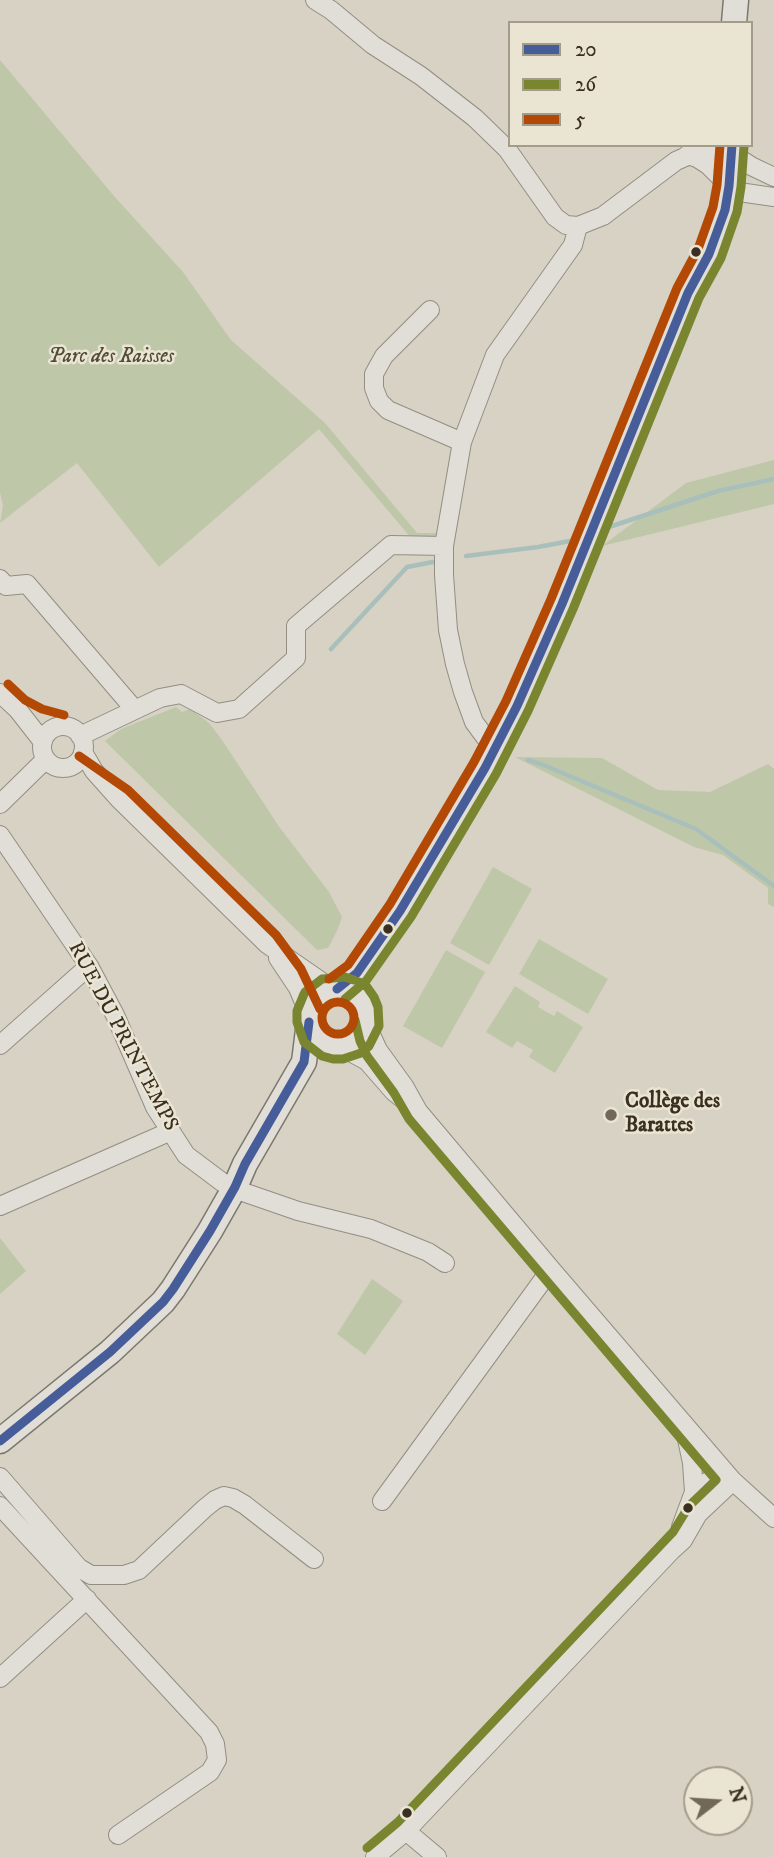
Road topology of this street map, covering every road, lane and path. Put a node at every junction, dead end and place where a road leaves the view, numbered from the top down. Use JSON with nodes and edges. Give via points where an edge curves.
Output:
{"nodes":[{"id":1,"x":315,"y":0,"type":"edge"},
{"id":2,"x":736,"y":0,"type":"edge"},
{"id":3,"x":734,"y":21,"type":"edge"},
{"id":4,"x":727,"y":149,"type":"edge"},
{"id":5,"x":691,"y":150,"type":"edge"},
{"id":6,"x":774,"y":177,"type":"edge"},
{"id":7,"x":724,"y":182,"type":"junction"},
{"id":8,"x":774,"y":197,"type":"edge"},
{"id":9,"x":578,"y":226,"type":"junction"},
{"id":10,"x":430,"y":310,"type":"dead end"},
{"id":11,"x":462,"y":442,"type":"junction"},
{"id":12,"x":445,"y":541,"type":"junction"},
{"id":13,"x":0,"y":579,"type":"edge"},
{"id":14,"x":0,"y":693,"type":"edge"},
{"id":15,"x":19,"y":710,"type":"junction"},
{"id":16,"x":135,"y":710,"type":"junction"},
{"id":17,"x":60,"y":727,"type":"junction"},
{"id":18,"x":497,"y":746,"type":"junction"},
{"id":19,"x":44,"y":750,"type":"junction"},
{"id":20,"x":78,"y":751,"type":"junction"},
{"id":21,"x":0,"y":804,"type":"edge"},
{"id":22,"x":0,"y":835,"type":"edge"},
{"id":23,"x":400,"y":911,"type":"junction"},
{"id":24,"x":267,"y":944,"type":"junction"},
{"id":25,"x":89,"y":966,"type":"junction"},
{"id":26,"x":335,"y":989,"type":"junction"},
{"id":27,"x":367,"y":1013,"type":"junction"},
{"id":28,"x":309,"y":1018,"type":"junction"},
{"id":29,"x":0,"y":1045,"type":"edge"},
{"id":30,"x":338,"y":1047,"type":"junction"},
{"id":31,"x":418,"y":1111,"type":"junction"},
{"id":32,"x":171,"y":1131,"type":"junction"},
{"id":33,"x":235,"y":1187,"type":"junction"},
{"id":34,"x":0,"y":1206,"type":"edge"},
{"id":35,"x":445,"y":1263,"type":"dead end"},
{"id":36,"x":551,"y":1269,"type":"junction"},
{"id":37,"x":683,"y":1422,"type":"junction"},
{"id":38,"x":0,"y":1441,"type":"edge"},
{"id":39,"x":0,"y":1477,"type":"edge"},
{"id":40,"x":733,"y":1481,"type":"junction"},
{"id":41,"x":694,"y":1492,"type":"junction"},
{"id":42,"x":714,"y":1500,"type":"junction"},
{"id":43,"x":753,"y":1500,"type":"junction"},
{"id":44,"x":382,"y":1501,"type":"dead end"},
{"id":45,"x":0,"y":1506,"type":"edge"},
{"id":46,"x":774,"y":1518,"type":"edge"},
{"id":47,"x":672,"y":1550,"type":"junction"},
{"id":48,"x":314,"y":1559,"type":"dead end"},
{"id":49,"x":87,"y":1599,"type":"junction"},
{"id":50,"x":0,"y":1678,"type":"edge"},
{"id":51,"x":406,"y":1831,"type":"junction"},
{"id":52,"x":118,"y":1835,"type":"dead end"},
{"id":53,"x":375,"y":1857,"type":"edge"},
{"id":54,"x":437,"y":1857,"type":"edge"}],
"edges":[{"from":1,"to":9,"type":"street","via":[[475,118],[507,149],[555,217]]},
{"from":2,"to":3,"type":"main road"},
{"from":4,"to":5,"type":"street"},
{"from":4,"to":6,"type":"street"},
{"from":4,"to":7,"type":"main road"},
{"from":5,"to":7,"type":"street"},
{"from":5,"to":9,"type":"street","via":[[603,216]]},
{"from":7,"to":8,"type":"street","via":[[739,192]]},
{"from":7,"to":18,"type":"main road","via":[[723,216],[709,254],[688,293],[539,658]]},
{"from":9,"to":11,"type":"street","via":[[573,245],[495,355]]},
{"from":10,"to":11,"type":"street","via":[[384,356],[374,374],[374,388],[388,410]]},
{"from":11,"to":12,"type":"street"},
{"from":12,"to":16,"type":"street","via":[[391,545],[296,626],[296,658],[239,709],[217,713],[181,694]]},
{"from":12,"to":18,"type":"street","via":[[448,630],[455,664],[474,722]]},
{"from":13,"to":16,"type":"street","via":[[6,586],[27,584]]},
{"from":14,"to":15,"type":"street"},
{"from":15,"to":17,"type":"street"},
{"from":15,"to":19,"type":"street"},
{"from":16,"to":20,"type":"street"},
{"from":17,"to":19,"type":"street","via":[[47,734]]},
{"from":17,"to":20,"type":"street","via":[[75,730]]},
{"from":18,"to":23,"type":"main road"},
{"from":19,"to":20,"type":"street","via":[[52,766],[62,768]]},
{"from":19,"to":21,"type":"street"},
{"from":20,"to":24,"type":"street","via":[[119,799]]},
{"from":22,"to":25,"type":"street","name":"RUE DU PRINTEMPS"},
{"from":23,"to":26,"type":"main road","via":[[357,973]]},
{"from":23,"to":27,"type":"main road","via":[[373,978]]},
{"from":24,"to":26,"type":"street"},
{"from":24,"to":28,"type":"street","via":[[291,975]]},
{"from":25,"to":29,"type":"street"},
{"from":25,"to":32,"type":"street","name":"RUE DU PRINTEMPS","via":[[155,1107]]},
{"from":26,"to":27,"type":"main road","via":[[358,996]]},
{"from":26,"to":28,"type":"main road","via":[[314,1001]]},
{"from":27,"to":30,"type":"main road","via":[[360,1037]]},
{"from":27,"to":31,"type":"street","via":[[378,1050]]},
{"from":28,"to":30,"type":"main road","via":[[315,1036]]},
{"from":28,"to":33,"type":"main road","via":[[304,1062]]},
{"from":30,"to":31,"type":"street","via":[[367,1061],[394,1093]]},
{"from":30,"to":33,"type":"main road","via":[[320,1060],[251,1171]]},
{"from":31,"to":36,"type":"street"},
{"from":32,"to":33,"type":"street","name":"RUE DU PRINTEMPS","via":[[186,1155]]},
{"from":32,"to":34,"type":"street"},
{"from":33,"to":35,"type":"street","name":"RUE DU PRINTEMPS","via":[[298,1211],[371,1229]]},
{"from":33,"to":38,"type":"main road","via":[[163,1302],[110,1352]]},
{"from":36,"to":37,"type":"street"},
{"from":36,"to":44,"type":"street"},
{"from":37,"to":40,"type":"street"},
{"from":37,"to":41,"type":"street"},
{"from":39,"to":48,"type":"street","via":[[91,1576],[139,1570],[224,1496],[245,1505]]},
{"from":40,"to":41,"type":"street","via":[[714,1478]]},
{"from":40,"to":42,"type":"street"},
{"from":40,"to":43,"type":"street"},
{"from":41,"to":47,"type":"street"},
{"from":42,"to":43,"type":"street"},
{"from":42,"to":47,"type":"street"},
{"from":43,"to":46,"type":"street"},
{"from":45,"to":49,"type":"street"},
{"from":47,"to":51,"type":"street"},
{"from":49,"to":50,"type":"street"},
{"from":49,"to":52,"type":"street","via":[[215,1744],[217,1760],[210,1772]]},
{"from":51,"to":53,"type":"street"},
{"from":51,"to":54,"type":"street"}]}
